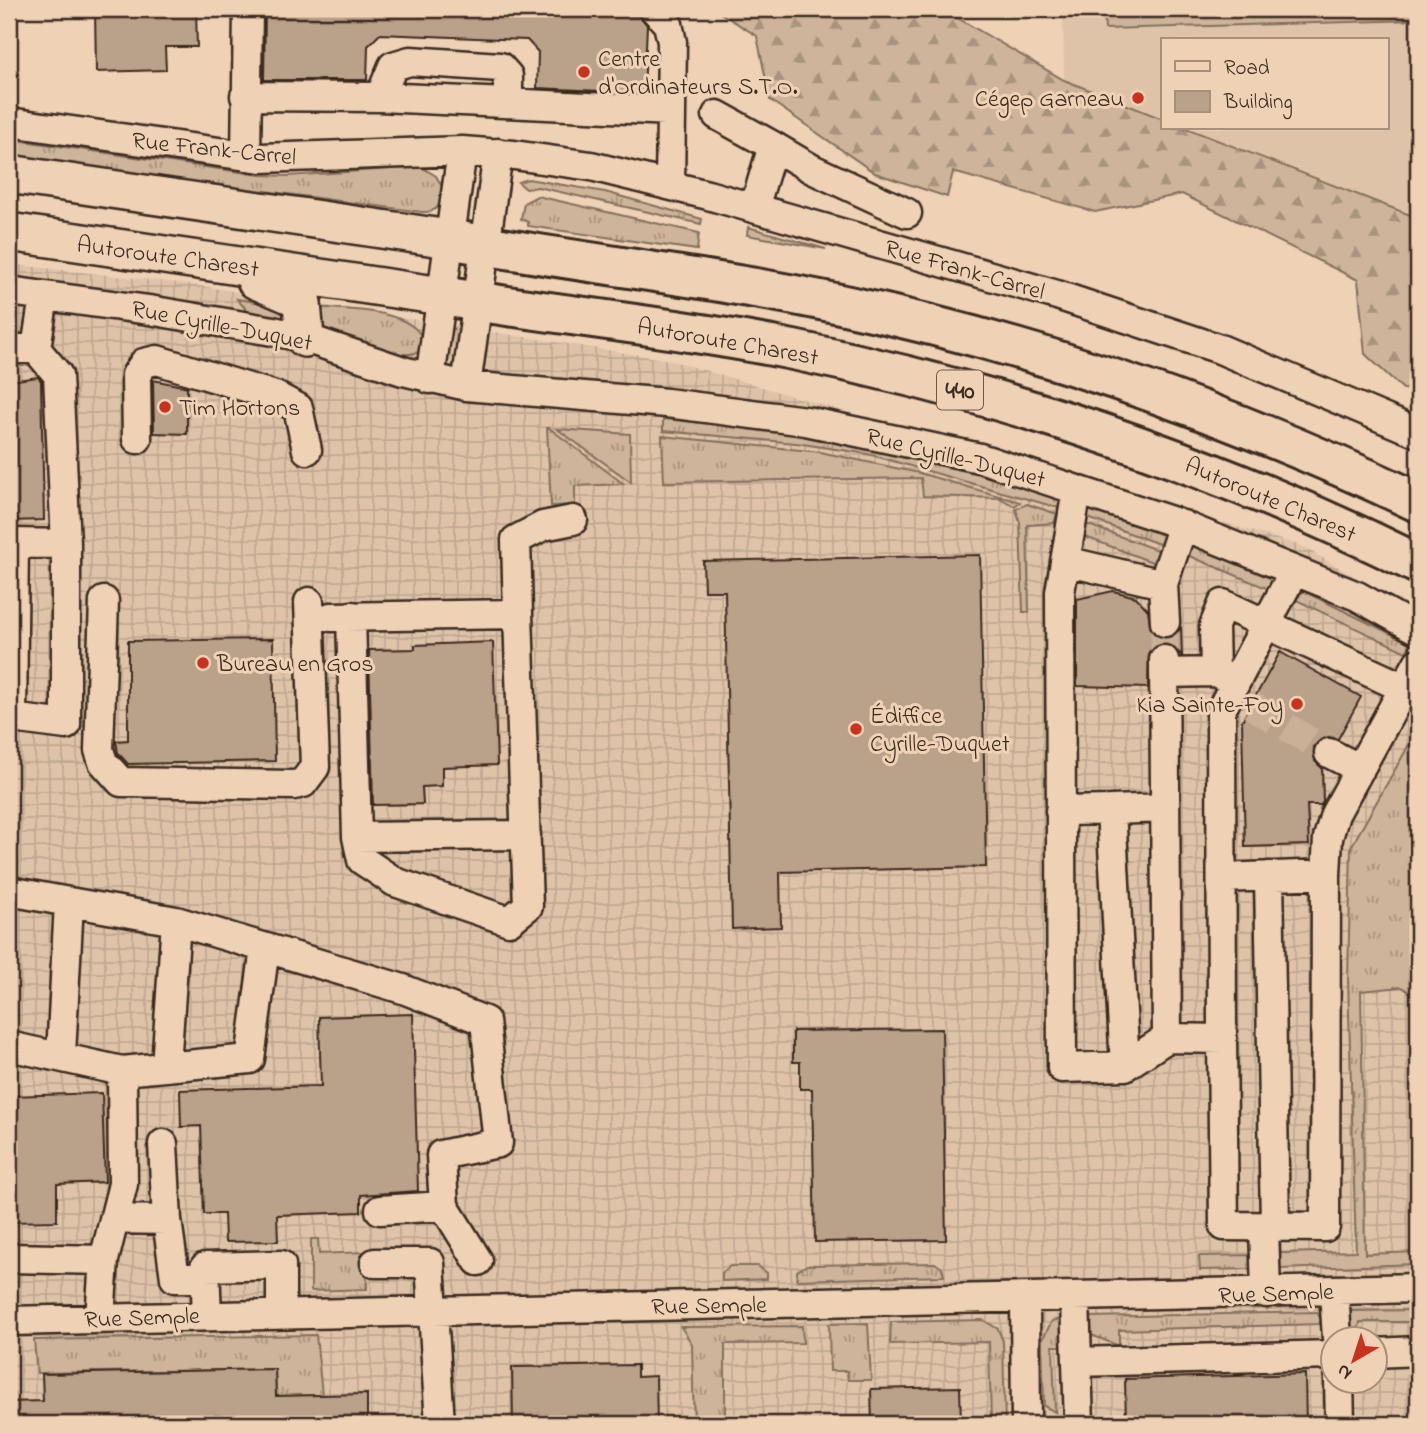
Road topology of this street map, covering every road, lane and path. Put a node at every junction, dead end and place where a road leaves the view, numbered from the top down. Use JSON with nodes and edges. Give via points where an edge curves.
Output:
{"nodes":[{"id":1,"x":248,"y":9,"type":"edge"},
{"id":2,"x":653,"y":9,"type":"edge"},
{"id":3,"x":245,"y":96,"type":"junction"},
{"id":4,"x":671,"y":111,"type":"junction"},
{"id":5,"x":717,"y":115,"type":"dead end"},
{"id":6,"x":9,"y":122,"type":"edge"},
{"id":7,"x":773,"y":146,"type":"junction"},
{"id":8,"x":462,"y":151,"type":"junction"},
{"id":9,"x":498,"y":153,"type":"junction"},
{"id":10,"x":246,"y":156,"type":"junction"},
{"id":11,"x":9,"y":174,"type":"edge"},
{"id":12,"x":670,"y":185,"type":"junction"},
{"id":13,"x":754,"y":208,"type":"junction"},
{"id":14,"x":907,"y":214,"type":"dead end"},
{"id":15,"x":9,"y":232,"type":"edge"},
{"id":16,"x":467,"y":242,"type":"junction"},
{"id":17,"x":202,"y":261,"type":"junction"},
{"id":18,"x":9,"y":292,"type":"edge"},
{"id":19,"x":44,"y":296,"type":"junction"},
{"id":20,"x":460,"y":299,"type":"junction"},
{"id":21,"x":305,"y":338,"type":"junction"},
{"id":22,"x":22,"y":349,"type":"edge"},
{"id":23,"x":430,"y":379,"type":"junction"},
{"id":24,"x":466,"y":386,"type":"junction"},
{"id":25,"x":1418,"y":433,"type":"edge"},
{"id":26,"x":136,"y":439,"type":"dead end"},
{"id":27,"x":307,"y":450,"type":"dead end"},
{"id":28,"x":1077,"y":490,"type":"junction"},
{"id":29,"x":1418,"y":502,"type":"edge"},
{"id":30,"x":573,"y":520,"type":"dead end"},
{"id":31,"x":1183,"y":525,"type":"junction"},
{"id":32,"x":66,"y":544,"type":"junction"},
{"id":33,"x":1065,"y":561,"type":"junction"},
{"id":34,"x":1418,"y":564,"type":"edge"},
{"id":35,"x":1294,"y":571,"type":"junction"},
{"id":36,"x":1163,"y":584,"type":"junction"},
{"id":37,"x":104,"y":601,"type":"dead end"},
{"id":38,"x":519,"y":614,"type":"junction"},
{"id":39,"x":351,"y":616,"type":"junction"},
{"id":40,"x":1165,"y":622,"type":"tunnel mouth"},
{"id":41,"x":1268,"y":623,"type":"junction"},
{"id":42,"x":1418,"y":630,"type":"edge"},
{"id":43,"x":1418,"y":663,"type":"edge"},
{"id":44,"x":1233,"y":688,"type":"junction"},
{"id":45,"x":1404,"y":688,"type":"junction"},
{"id":46,"x":10,"y":718,"type":"edge"},
{"id":47,"x":1329,"y":753,"type":"tunnel mouth"},
{"id":48,"x":1360,"y":769,"type":"junction"},
{"id":49,"x":1165,"y":808,"type":"junction"},
{"id":50,"x":1111,"y":810,"type":"junction"},
{"id":51,"x":1060,"y":811,"type":"junction"},
{"id":52,"x":526,"y":835,"type":"junction"},
{"id":53,"x":358,"y":837,"type":"junction"},
{"id":54,"x":1326,"y":874,"type":"junction"},
{"id":55,"x":1269,"y":876,"type":"junction"},
{"id":56,"x":1222,"y":877,"type":"junction"},
{"id":57,"x":9,"y":891,"type":"edge"},
{"id":58,"x":69,"y":902,"type":"junction"},
{"id":59,"x":176,"y":921,"type":"junction"},
{"id":60,"x":265,"y":948,"type":"junction"},
{"id":61,"x":1167,"y":1038,"type":"junction"},
{"id":62,"x":1222,"y":1039,"type":"junction"},
{"id":63,"x":9,"y":1046,"type":"edge"},
{"id":64,"x":61,"y":1055,"type":"junction"},
{"id":65,"x":166,"y":1066,"type":"junction"},
{"id":66,"x":1125,"y":1066,"type":"junction"},
{"id":67,"x":122,"y":1071,"type":"junction"},
{"id":68,"x":163,"y":1144,"type":"dead end"},
{"id":69,"x":444,"y":1206,"type":"junction"},
{"id":70,"x":380,"y":1210,"type":"dead end"},
{"id":71,"x":114,"y":1219,"type":"junction"},
{"id":72,"x":167,"y":1220,"type":"junction"},
{"id":73,"x":1270,"y":1226,"type":"junction"},
{"id":74,"x":9,"y":1258,"type":"edge"},
{"id":75,"x":104,"y":1260,"type":"junction"},
{"id":76,"x":478,"y":1261,"type":"dead end"},
{"id":77,"x":375,"y":1263,"type":"dead end"},
{"id":78,"x":206,"y":1278,"type":"junction"},
{"id":79,"x":1415,"y":1288,"type":"edge"},
{"id":80,"x":1334,"y":1292,"type":"junction"},
{"id":81,"x":1266,"y":1293,"type":"junction"},
{"id":82,"x":1075,"y":1299,"type":"junction"},
{"id":83,"x":1024,"y":1300,"type":"junction"},
{"id":84,"x":433,"y":1310,"type":"junction"},
{"id":85,"x":281,"y":1314,"type":"junction"},
{"id":86,"x":207,"y":1315,"type":"junction"},
{"id":87,"x":100,"y":1318,"type":"junction"},
{"id":88,"x":9,"y":1321,"type":"edge"},
{"id":89,"x":1336,"y":1324,"type":"edge"},
{"id":90,"x":1418,"y":1352,"type":"edge"},
{"id":91,"x":1388,"y":1353,"type":"edge"},
{"id":92,"x":1318,"y":1355,"type":"edge"},
{"id":93,"x":1077,"y":1362,"type":"junction"},
{"id":94,"x":1339,"y":1394,"type":"edge"},
{"id":95,"x":440,"y":1424,"type":"edge"},
{"id":96,"x":1026,"y":1424,"type":"edge"},
{"id":97,"x":1079,"y":1424,"type":"edge"},
{"id":98,"x":1340,"y":1424,"type":"edge"}],
"edges":[{"from":1,"to":3,"type":"street"},
{"from":2,"to":4,"type":"street","via":[[668,24],[672,43]]},
{"from":3,"to":4,"type":"street","via":[[380,97]]},
{"from":3,"to":10,"type":"street"},
{"from":4,"to":12,"type":"street"},
{"from":5,"to":7,"type":"street"},
{"from":6,"to":10,"type":"street","name":"Rue Frank-Carrel"},
{"from":7,"to":13,"type":"street"},
{"from":7,"to":14,"type":"street"},
{"from":8,"to":9,"type":"street","name":"Rue Frank-Carrel"},
{"from":8,"to":10,"type":"street","name":"Rue Frank-Carrel","via":[[296,159]]},
{"from":8,"to":16,"type":"street"},
{"from":9,"to":12,"type":"street","name":"Rue Frank-Carrel","via":[[592,166]]},
{"from":9,"to":16,"type":"street"},
{"from":11,"to":16,"type":"main road"},
{"from":12,"to":13,"type":"street","name":"Rue Frank-Carrel"},
{"from":13,"to":25,"type":"street","name":"Rue Frank-Carrel","via":[[1057,295],[1220,349]]},
{"from":15,"to":17,"type":"main road","name":"Autoroute Charest"},
{"from":16,"to":20,"type":"street"},
{"from":16,"to":29,"type":"highway","number":"440","via":[[777,292],[995,341],[1206,411]]},
{"from":17,"to":20,"type":"main road","name":"Autoroute Charest"},
{"from":17,"to":21,"type":"main road","via":[[296,297],[303,306]]},
{"from":18,"to":19,"type":"street","name":"Rue Cyrille-Duquet"},
{"from":19,"to":21,"type":"street","name":"Rue Cyrille-Duquet"},
{"from":19,"to":22,"type":"street"},
{"from":20,"to":23,"type":"street"},
{"from":20,"to":24,"type":"street"},
{"from":20,"to":34,"type":"highway","name":"Autoroute Charest","number":"440","via":[[742,341],[992,398],[1239,483]]},
{"from":21,"to":23,"type":"street","name":"Rue Cyrille-Duquet"},
{"from":22,"to":32,"type":"street","via":[[58,375]]},
{"from":23,"to":24,"type":"street","name":"Rue Cyrille-Duquet"},
{"from":24,"to":28,"type":"street","name":"Rue Cyrille-Duquet","via":[[667,403],[806,421],[980,458]]},
{"from":26,"to":27,"type":"street","via":[[136,375],[144,363],[157,360],[275,396],[298,408]]},
{"from":28,"to":31,"type":"street","name":"Rue Cyrille-Duquet"},
{"from":28,"to":33,"type":"street"},
{"from":30,"to":38,"type":"street","via":[[543,526],[516,540]]},
{"from":31,"to":35,"type":"street","name":"Rue Cyrille-Duquet"},
{"from":31,"to":36,"type":"street"},
{"from":32,"to":46,"type":"street","via":[[14,543]]},
{"from":32,"to":46,"type":"street","via":[[66,725]]},
{"from":33,"to":36,"type":"street"},
{"from":33,"to":51,"type":"street","via":[[1060,592]]},
{"from":35,"to":41,"type":"street"},
{"from":35,"to":42,"type":"street","name":"Rue Cyrille-Duquet","via":[[1357,596]]},
{"from":36,"to":40,"type":"street"},
{"from":37,"to":39,"type":"street","via":[[99,750],[103,762],[121,782],[303,783],[315,767],[309,610]]},
{"from":38,"to":39,"type":"street"},
{"from":38,"to":52,"type":"street"},
{"from":39,"to":53,"type":"street"},
{"from":41,"to":44,"type":"street"},
{"from":41,"to":44,"type":"street","via":[[1223,604],[1214,626]]},
{"from":41,"to":45,"type":"street"},
{"from":43,"to":45,"type":"street"},
{"from":44,"to":49,"type":"street","via":[[1164,666]]},
{"from":44,"to":56,"type":"street","via":[[1221,710]]},
{"from":45,"to":48,"type":"street"},
{"from":47,"to":48,"type":"street"},
{"from":48,"to":54,"type":"street","via":[[1335,814]]},
{"from":49,"to":50,"type":"street"},
{"from":49,"to":61,"type":"street"},
{"from":50,"to":51,"type":"street"},
{"from":50,"to":66,"type":"street"},
{"from":51,"to":66,"type":"street","via":[[1062,1068]]},
{"from":52,"to":53,"type":"street"},
{"from":52,"to":53,"type":"street","via":[[528,906],[509,921],[395,882],[362,860]]},
{"from":54,"to":55,"type":"street"},
{"from":54,"to":73,"type":"street","via":[[1325,1227]]},
{"from":55,"to":56,"type":"street"},
{"from":55,"to":73,"type":"street"},
{"from":56,"to":62,"type":"street"},
{"from":57,"to":58,"type":"street"},
{"from":58,"to":59,"type":"street"},
{"from":58,"to":64,"type":"street"},
{"from":59,"to":60,"type":"street"},
{"from":59,"to":65,"type":"street"},
{"from":60,"to":65,"type":"street","via":[[250,1059]]},
{"from":60,"to":69,"type":"street","via":[[403,989],[485,1021],[498,1143],[440,1155]]},
{"from":61,"to":62,"type":"street"},
{"from":61,"to":66,"type":"street"},
{"from":62,"to":73,"type":"street","via":[[1224,1226]]},
{"from":63,"to":64,"type":"street"},
{"from":64,"to":67,"type":"street"},
{"from":65,"to":67,"type":"street"},
{"from":67,"to":71,"type":"street","via":[[123,1184]]},
{"from":68,"to":72,"type":"street"},
{"from":69,"to":70,"type":"street"},
{"from":69,"to":76,"type":"street"},
{"from":71,"to":72,"type":"street"},
{"from":71,"to":75,"type":"street"},
{"from":72,"to":78,"type":"street","via":[[175,1278]]},
{"from":73,"to":81,"type":"street"},
{"from":74,"to":75,"type":"street"},
{"from":75,"to":87,"type":"street"},
{"from":77,"to":84,"type":"street","via":[[430,1263]]},
{"from":78,"to":85,"type":"street","via":[[205,1267],[281,1265]]},
{"from":78,"to":86,"type":"street"},
{"from":79,"to":80,"type":"street","name":"Rue Semple"},
{"from":80,"to":81,"type":"street","name":"Rue Semple"},
{"from":80,"to":89,"type":"street"},
{"from":81,"to":82,"type":"street","name":"Rue Semple"},
{"from":82,"to":83,"type":"street","name":"Rue Semple"},
{"from":82,"to":93,"type":"street"},
{"from":83,"to":84,"type":"street","name":"Rue Semple"},
{"from":83,"to":96,"type":"street"},
{"from":84,"to":85,"type":"street","name":"Rue Semple"},
{"from":84,"to":95,"type":"street"},
{"from":85,"to":86,"type":"street","name":"Rue Semple"},
{"from":86,"to":87,"type":"street","name":"Rue Semple"},
{"from":87,"to":88,"type":"street","name":"Rue Semple"},
{"from":90,"to":91,"type":"street"},
{"from":92,"to":93,"type":"street"},
{"from":93,"to":97,"type":"street"},
{"from":94,"to":98,"type":"street"}]}
